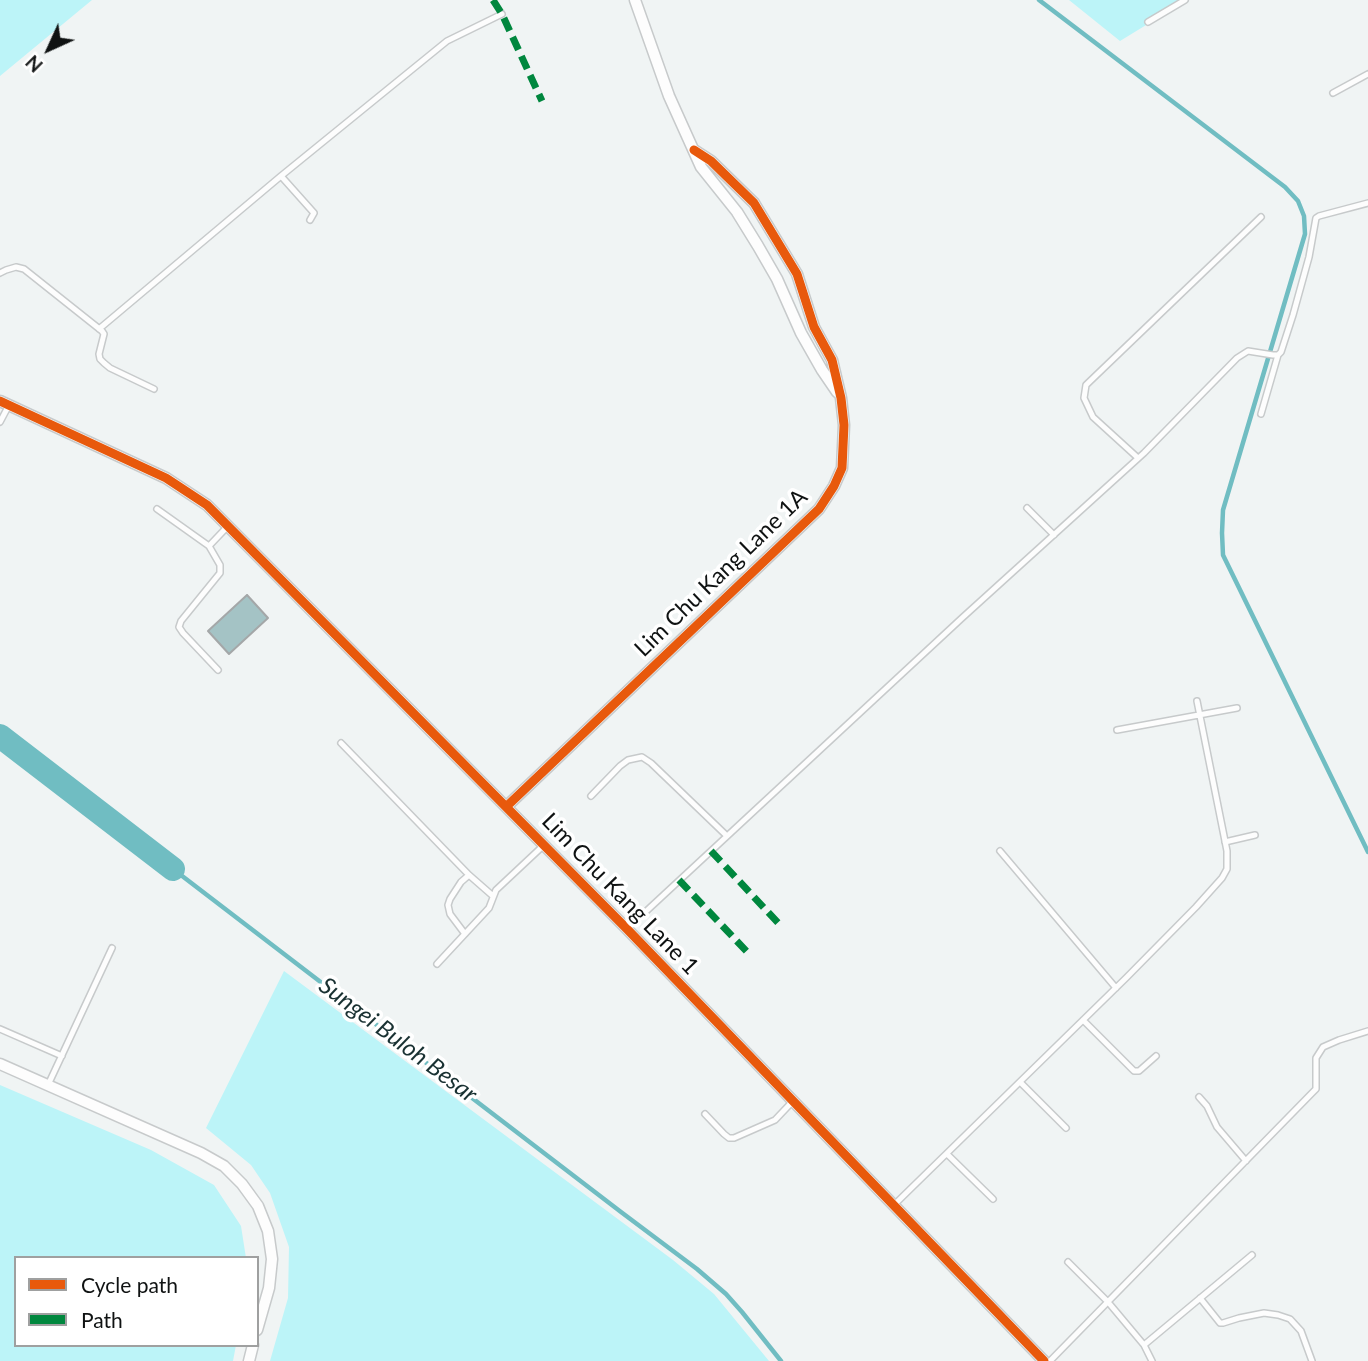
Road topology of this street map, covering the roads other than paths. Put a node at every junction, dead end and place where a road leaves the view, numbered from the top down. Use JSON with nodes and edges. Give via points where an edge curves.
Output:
{"nodes":[{"id":1,"x":635,"y":0,"type":"edge"},
{"id":2,"x":1185,"y":0,"type":"edge"},
{"id":3,"x":502,"y":14,"type":"dead end"},
{"id":4,"x":1148,"y":22,"type":"dead end"},
{"id":5,"x":1368,"y":74,"type":"edge"},
{"id":6,"x":1333,"y":93,"type":"dead end"},
{"id":7,"x":694,"y":150,"type":"junction"},
{"id":8,"x":281,"y":176,"type":"junction"},
{"id":9,"x":1368,"y":203,"type":"edge"},
{"id":10,"x":1261,"y":217,"type":"dead end"},
{"id":11,"x":310,"y":220,"type":"dead end"},
{"id":12,"x":0,"y":274,"type":"edge"},
{"id":13,"x":99,"y":329,"type":"junction"},
{"id":14,"x":1276,"y":355,"type":"junction"},
{"id":15,"x":154,"y":389,"type":"dead end"},
{"id":16,"x":841,"y":398,"type":"junction"},
{"id":17,"x":5,"y":403,"type":"edge"},
{"id":18,"x":1261,"y":414,"type":"dead end"},
{"id":19,"x":0,"y":422,"type":"edge"},
{"id":20,"x":1138,"y":458,"type":"junction"},
{"id":21,"x":1027,"y":508,"type":"dead end"},
{"id":22,"x":157,"y":509,"type":"dead end"},
{"id":23,"x":228,"y":526,"type":"junction"},
{"id":24,"x":1054,"y":535,"type":"junction"},
{"id":25,"x":209,"y":546,"type":"junction"},
{"id":26,"x":218,"y":670,"type":"dead end"},
{"id":27,"x":1197,"y":701,"type":"dead end"},
{"id":28,"x":1237,"y":708,"type":"dead end"},
{"id":29,"x":1200,"y":714,"type":"junction"},
{"id":30,"x":1117,"y":730,"type":"dead end"},
{"id":31,"x":341,"y":743,"type":"dead end"},
{"id":32,"x":591,"y":796,"type":"dead end"},
{"id":33,"x":507,"y":806,"type":"junction"},
{"id":34,"x":1255,"y":835,"type":"dead end"},
{"id":35,"x":727,"y":836,"type":"junction"},
{"id":36,"x":1226,"y":842,"type":"junction"},
{"id":37,"x":545,"y":844,"type":"junction"},
{"id":38,"x":1000,"y":851,"type":"dead end"},
{"id":39,"x":469,"y":875,"type":"junction"},
{"id":40,"x":493,"y":896,"type":"junction"},
{"id":41,"x":627,"y":929,"type":"junction"},
{"id":42,"x":465,"y":934,"type":"junction"},
{"id":43,"x":112,"y":948,"type":"dead end"},
{"id":44,"x":437,"y":964,"type":"dead end"},
{"id":45,"x":1116,"y":988,"type":"junction"},
{"id":46,"x":1083,"y":1020,"type":"junction"},
{"id":47,"x":0,"y":1029,"type":"edge"},
{"id":48,"x":1368,"y":1031,"type":"edge"},
{"id":49,"x":62,"y":1055,"type":"junction"},
{"id":50,"x":1156,"y":1056,"type":"dead end"},
{"id":51,"x":0,"y":1064,"type":"edge"},
{"id":52,"x":1020,"y":1082,"type":"junction"},
{"id":53,"x":48,"y":1085,"type":"junction"},
{"id":54,"x":1199,"y":1097,"type":"dead end"},
{"id":55,"x":793,"y":1101,"type":"junction"},
{"id":56,"x":705,"y":1114,"type":"dead end"},
{"id":57,"x":1066,"y":1128,"type":"dead end"},
{"id":58,"x":947,"y":1154,"type":"junction"},
{"id":59,"x":1246,"y":1161,"type":"junction"},
{"id":60,"x":993,"y":1199,"type":"dead end"},
{"id":61,"x":894,"y":1205,"type":"junction"},
{"id":62,"x":1252,"y":1255,"type":"dead end"},
{"id":63,"x":1068,"y":1262,"type":"dead end"},
{"id":64,"x":1200,"y":1298,"type":"junction"},
{"id":65,"x":1108,"y":1302,"type":"junction"},
{"id":66,"x":259,"y":1322,"type":"edge"},
{"id":67,"x":1144,"y":1345,"type":"junction"},
{"id":68,"x":1044,"y":1361,"type":"edge"},
{"id":69,"x":1050,"y":1361,"type":"edge"},
{"id":70,"x":1152,"y":1361,"type":"edge"},
{"id":71,"x":1312,"y":1361,"type":"edge"}],
"edges":[{"from":1,"to":7,"type":"street","name":"Lim Chu Kang Lane 1A","via":[[668,96]]},
{"from":2,"to":4,"type":"lane"},
{"from":3,"to":8,"type":"lane","via":[[447,41]]},
{"from":5,"to":6,"type":"lane"},
{"from":7,"to":16,"type":"street","name":"Lim Chu Kang Lane 1A","via":[[701,167],[758,246],[801,333]]},
{"from":7,"to":16,"type":"street","name":"Lim Chu Kang Lane 1A","via":[[754,203],[797,274],[814,327],[832,360]]},
{"from":8,"to":11,"type":"lane","via":[[314,213]]},
{"from":8,"to":13,"type":"lane"},
{"from":9,"to":14,"type":"lane","via":[[1316,218],[1285,340]]},
{"from":10,"to":20,"type":"lane","via":[[1086,385],[1084,398],[1093,417]]},
{"from":12,"to":13,"type":"lane","via":[[16,267],[24,269]]},
{"from":13,"to":15,"type":"lane","via":[[104,334],[100,359],[110,369]]},
{"from":14,"to":18,"type":"lane"},
{"from":14,"to":20,"type":"lane","via":[[1248,351],[1237,358]]},
{"from":16,"to":33,"type":"street","name":"Lim Chu Kang Lane 1A","via":[[842,468],[819,509]]},
{"from":17,"to":19,"type":"lane"},
{"from":17,"to":23,"type":"street","name":"Lim Chu Kang Lane 1","via":[[166,478],[207,505]]},
{"from":20,"to":24,"type":"lane"},
{"from":21,"to":24,"type":"lane"},
{"from":22,"to":25,"type":"lane"},
{"from":23,"to":25,"type":"lane"},
{"from":23,"to":33,"type":"street","name":"Lim Chu Kang Lane 1"},
{"from":24,"to":35,"type":"lane"},
{"from":25,"to":26,"type":"lane","via":[[220,573],[179,627]]},
{"from":27,"to":29,"type":"lane"},
{"from":28,"to":29,"type":"lane"},
{"from":29,"to":30,"type":"lane"},
{"from":29,"to":36,"type":"lane"},
{"from":31,"to":39,"type":"lane"},
{"from":32,"to":35,"type":"lane","via":[[620,766],[642,757]]},
{"from":33,"to":37,"type":"street","name":"Lim Chu Kang Lane 1"},
{"from":34,"to":36,"type":"lane"},
{"from":35,"to":41,"type":"lane"},
{"from":36,"to":45,"type":"lane","via":[[1228,860],[1222,878]]},
{"from":37,"to":40,"type":"lane"},
{"from":37,"to":41,"type":"street","name":"Lim Chu Kang Lane 1"},
{"from":38,"to":45,"type":"lane"},
{"from":39,"to":40,"type":"lane"},
{"from":39,"to":42,"type":"lane","via":[[448,905]]},
{"from":40,"to":42,"type":"lane","via":[[489,908]]},
{"from":41,"to":55,"type":"street","name":"Lim Chu Kang Lane 1"},
{"from":42,"to":44,"type":"lane"},
{"from":43,"to":49,"type":"lane"},
{"from":45,"to":46,"type":"lane"},
{"from":46,"to":50,"type":"lane","via":[[1134,1071]]},
{"from":46,"to":52,"type":"lane"},
{"from":47,"to":49,"type":"lane"},
{"from":48,"to":59,"type":"lane","via":[[1323,1047],[1316,1058],[1316,1089]]},
{"from":49,"to":53,"type":"lane"},
{"from":51,"to":53,"type":"street"},
{"from":52,"to":57,"type":"lane"},
{"from":52,"to":58,"type":"lane"},
{"from":53,"to":66,"type":"street","via":[[201,1153],[224,1166],[242,1184],[268,1231],[272,1259]]},
{"from":54,"to":59,"type":"lane"},
{"from":55,"to":56,"type":"lane","via":[[775,1120],[734,1138]]},
{"from":55,"to":61,"type":"street","name":"Lim Chu Kang Lane 1"},
{"from":58,"to":60,"type":"lane"},
{"from":58,"to":61,"type":"lane"},
{"from":59,"to":65,"type":"lane"},
{"from":61,"to":68,"type":"street","name":"Lim Chu Kang Lane 1"},
{"from":62,"to":64,"type":"lane"},
{"from":63,"to":65,"type":"lane"},
{"from":64,"to":67,"type":"lane"},
{"from":64,"to":71,"type":"lane","via":[[1223,1323],[1264,1313],[1290,1319],[1301,1331]]},
{"from":65,"to":67,"type":"lane"},
{"from":65,"to":69,"type":"lane"},
{"from":67,"to":70,"type":"lane"}]}
